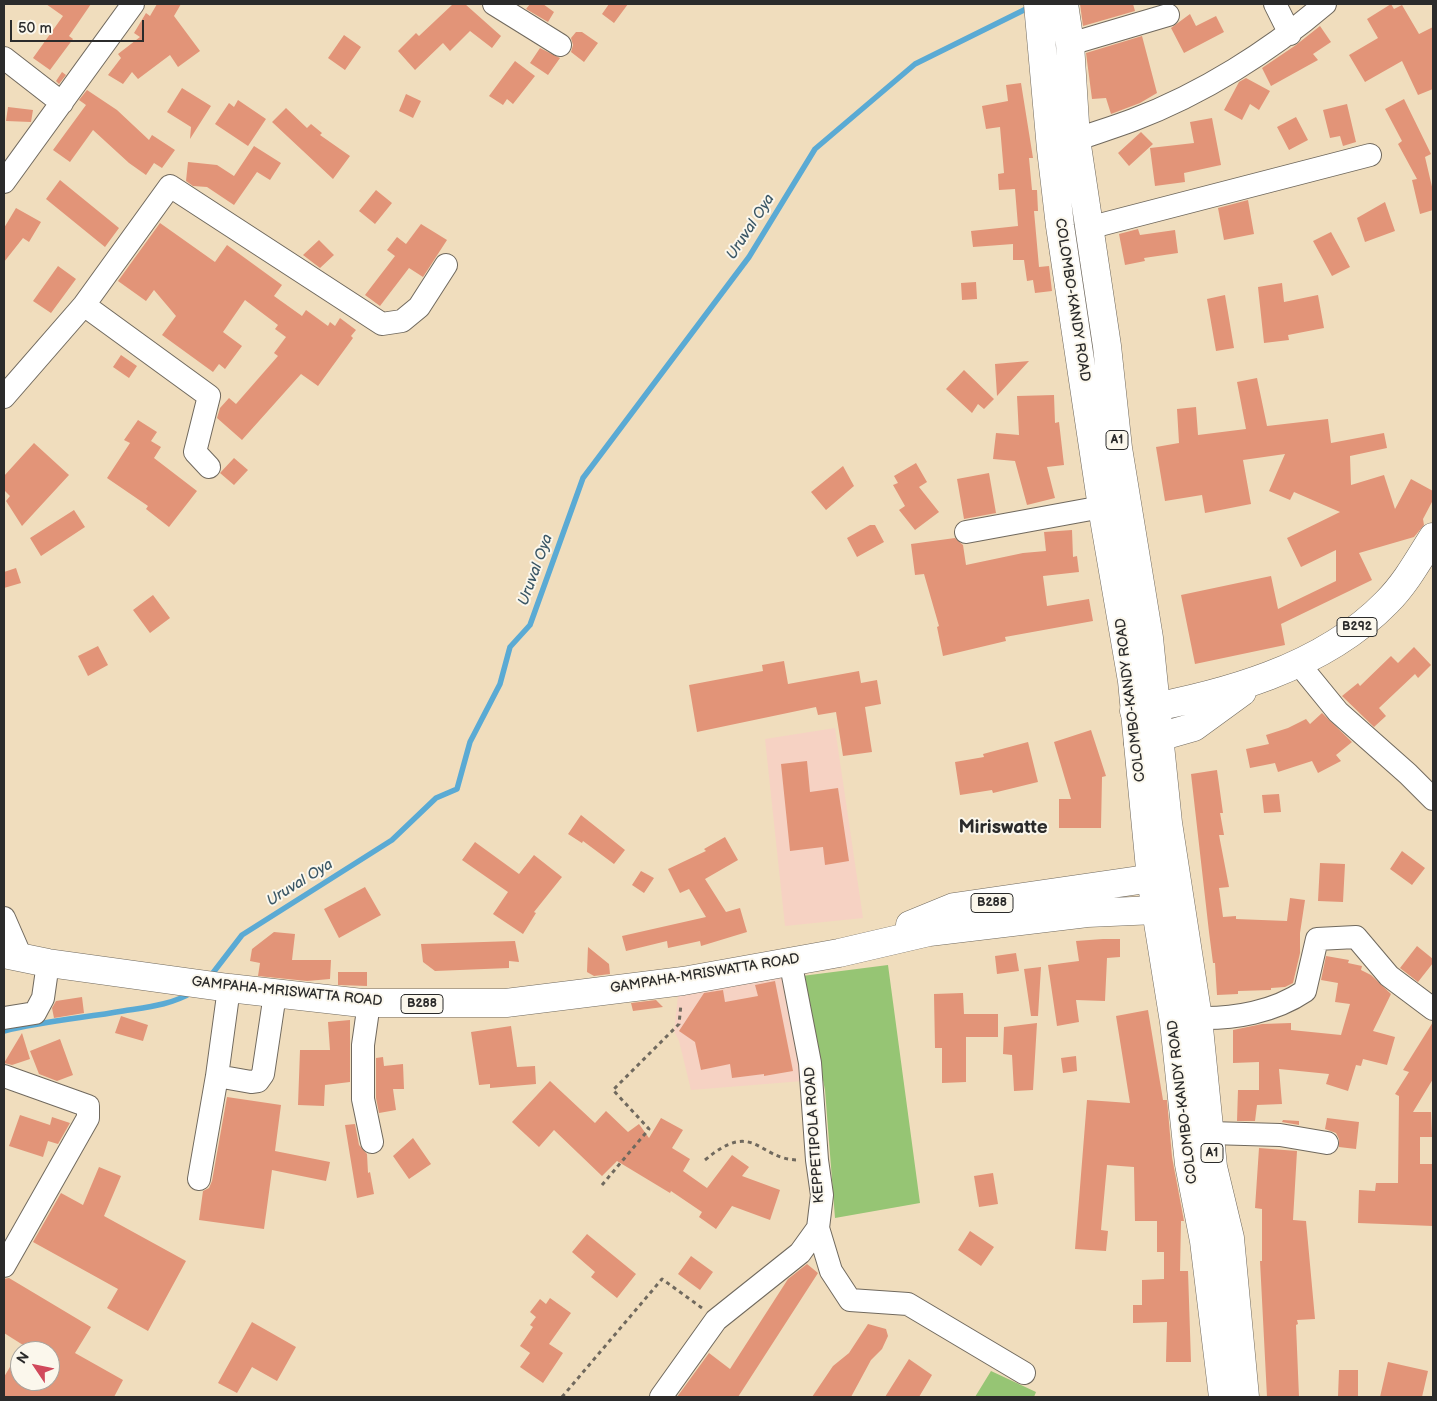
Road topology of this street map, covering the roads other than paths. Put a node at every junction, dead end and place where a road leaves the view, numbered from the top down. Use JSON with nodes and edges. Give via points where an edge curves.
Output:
{"nodes":[{"id":1,"x":133,"y":4,"type":"edge"},
{"id":2,"x":494,"y":4,"type":"edge"},
{"id":3,"x":1038,"y":4,"type":"edge"},
{"id":4,"x":1064,"y":4,"type":"edge"},
{"id":5,"x":1275,"y":4,"type":"edge"},
{"id":6,"x":1326,"y":4,"type":"edge"},
{"id":7,"x":1168,"y":15,"type":"dead end"},
{"id":8,"x":1290,"y":34,"type":"junction"},
{"id":9,"x":560,"y":44,"type":"dead end"},
{"id":10,"x":1070,"y":44,"type":"junction"},
{"id":11,"x":4,"y":58,"type":"edge"},
{"id":12,"x":62,"y":103,"type":"junction"},
{"id":13,"x":1076,"y":139,"type":"junction"},
{"id":14,"x":1050,"y":149,"type":"junction"},
{"id":15,"x":1370,"y":155,"type":"dead end"},
{"id":16,"x":4,"y":182,"type":"edge"},
{"id":17,"x":1088,"y":228,"type":"junction"},
{"id":18,"x":446,"y":265,"type":"dead end"},
{"id":19,"x":84,"y":305,"type":"junction"},
{"id":20,"x":4,"y":397,"type":"edge"},
{"id":21,"x":210,"y":467,"type":"dead end"},
{"id":22,"x":1102,"y":507,"type":"junction"},
{"id":23,"x":966,"y":532,"type":"dead end"},
{"id":24,"x":1433,"y":537,"type":"edge"},
{"id":25,"x":1298,"y":663,"type":"junction"},
{"id":26,"x":1253,"y":683,"type":"junction"},
{"id":27,"x":1145,"y":709,"type":"junction"},
{"id":28,"x":1148,"y":741,"type":"junction"},
{"id":29,"x":1433,"y":799,"type":"edge"},
{"id":30,"x":1163,"y":877,"type":"junction"},
{"id":31,"x":1168,"y":909,"type":"junction"},
{"id":32,"x":4,"y":918,"type":"edge"},
{"id":33,"x":839,"y":953,"type":"junction"},
{"id":34,"x":12,"y":955,"type":"edge"},
{"id":35,"x":790,"y":960,"type":"junction"},
{"id":36,"x":48,"y":963,"type":"junction"},
{"id":37,"x":228,"y":988,"type":"junction"},
{"id":38,"x":275,"y":994,"type":"junction"},
{"id":39,"x":369,"y":1003,"type":"junction"},
{"id":40,"x":1433,"y":1009,"type":"edge"},
{"id":41,"x":4,"y":1018,"type":"edge"},
{"id":42,"x":1198,"y":1018,"type":"junction"},
{"id":43,"x":4,"y":1076,"type":"edge"},
{"id":44,"x":217,"y":1076,"type":"junction"},
{"id":45,"x":1210,"y":1133,"type":"junction"},
{"id":46,"x":372,"y":1142,"type":"dead end"},
{"id":47,"x":1327,"y":1143,"type":"dead end"},
{"id":48,"x":199,"y":1179,"type":"dead end"},
{"id":49,"x":818,"y":1228,"type":"junction"},
{"id":50,"x":1217,"y":1240,"type":"junction"},
{"id":51,"x":4,"y":1266,"type":"edge"},
{"id":52,"x":1024,"y":1373,"type":"dead end"},
{"id":53,"x":661,"y":1397,"type":"edge"},
{"id":54,"x":1223,"y":1397,"type":"edge"},
{"id":55,"x":1245,"y":1397,"type":"edge"}],
"edges":[{"from":1,"to":12,"type":"street"},
{"from":2,"to":9,"type":"street"},
{"from":3,"to":14,"type":"main road","name":"COLOMBO-KANDY ROAD","number":"A1"},
{"from":4,"to":10,"type":"main road","name":"COLOMBO-KANDY ROAD","number":"A1"},
{"from":5,"to":8,"type":"street"},
{"from":6,"to":8,"type":"street"},
{"from":7,"to":10,"type":"street"},
{"from":8,"to":13,"type":"street","via":[[1214,82],[1134,119]]},
{"from":10,"to":13,"type":"main road","name":"COLOMBO-KANDY ROAD","number":"A1"},
{"from":11,"to":12,"type":"street"},
{"from":12,"to":16,"type":"street"},
{"from":13,"to":14,"type":"street"},
{"from":13,"to":17,"type":"main road","name":"COLOMBO-KANDY ROAD","number":"A1"},
{"from":14,"to":22,"type":"main road","name":"COLOMBO-KANDY ROAD","number":"A1"},
{"from":15,"to":17,"type":"street"},
{"from":17,"to":27,"type":"main road","name":"COLOMBO-KANDY ROAD","number":"A1","via":[[1107,346],[1119,458],[1145,609]]},
{"from":18,"to":19,"type":"street","via":[[419,307],[402,321],[382,324],[170,186]]},
{"from":19,"to":20,"type":"street"},
{"from":19,"to":21,"type":"street","via":[[209,396],[195,452]]},
{"from":22,"to":23,"type":"street"},
{"from":22,"to":27,"type":"main road","name":"COLOMBO-KANDY ROAD","number":"A1","via":[[1132,682]]},
{"from":24,"to":25,"type":"main road","number":"B292","via":[[1386,604],[1343,637]]},
{"from":25,"to":26,"type":"main road","number":"B292"},
{"from":25,"to":29,"type":"street","via":[[1338,712]]},
{"from":26,"to":27,"type":"main road","number":"B292"},
{"from":26,"to":28,"type":"main road","number":"B292","via":[[1194,726]]},
{"from":27,"to":28,"type":"main road","name":"COLOMBO-KANDY ROAD","number":"A1"},
{"from":28,"to":30,"type":"main road","name":"COLOMBO-KANDY ROAD","number":"A1"},
{"from":30,"to":31,"type":"main road","name":"COLOMBO-KANDY ROAD","number":"A1"},
{"from":30,"to":33,"type":"main road","name":"GAMPAHA-MRISWATTA ROAD","number":"B288","via":[[954,907]]},
{"from":31,"to":33,"type":"main road","name":"GAMPAHA-MRISWATTA ROAD","number":"B288","via":[[1087,913],[929,932]]},
{"from":31,"to":42,"type":"main road","name":"COLOMBO-KANDY ROAD","number":"A1"},
{"from":31,"to":50,"type":"main road","name":"COLOMBO-KANDY ROAD","number":"A1","via":[[1174,1022],[1189,1164]]},
{"from":32,"to":34,"type":"street"},
{"from":33,"to":35,"type":"main road","name":"GAMPAHA-MRISWATTA ROAD","number":"B288"},
{"from":34,"to":36,"type":"main road","name":"GAMPAHA-MRISWATTA ROAD","number":"B288"},
{"from":35,"to":39,"type":"main road","name":"GAMPAHA-MRISWATTA ROAD","number":"B288","via":[[683,981],[506,1003]]},
{"from":35,"to":49,"type":"street","name":"KEPPETIPOLA ROAD","via":[[810,1063],[822,1195]]},
{"from":36,"to":37,"type":"main road","name":"GAMPAHA-MRISWATTA ROAD","number":"B288"},
{"from":36,"to":41,"type":"street","via":[[43,998],[35,1013]]},
{"from":37,"to":38,"type":"main road","name":"GAMPAHA-MRISWATTA ROAD","number":"B288"},
{"from":37,"to":44,"type":"street"},
{"from":38,"to":39,"type":"main road","name":"GAMPAHA-MRISWATTA ROAD","number":"B288"},
{"from":38,"to":44,"type":"street","via":[[263,1074],[258,1081],[251,1082]]},
{"from":39,"to":46,"type":"street","via":[[363,1045],[363,1099]]},
{"from":40,"to":42,"type":"street","via":[[1389,976],[1356,937],[1317,939],[1305,991],[1288,1003],[1227,1019]]},
{"from":42,"to":45,"type":"main road","name":"COLOMBO-KANDY ROAD","number":"A1"},
{"from":43,"to":51,"type":"street","via":[[88,1106],[88,1118]]},
{"from":44,"to":48,"type":"street"},
{"from":45,"to":47,"type":"street","via":[[1280,1135]]},
{"from":45,"to":50,"type":"main road","name":"COLOMBO-KANDY ROAD","number":"A1"},
{"from":49,"to":52,"type":"street","via":[[831,1271],[850,1300],[908,1304]]},
{"from":49,"to":53,"type":"street","name":"KEPPETIPOLA ROAD","via":[[800,1253],[716,1320]]},
{"from":50,"to":54,"type":"main road","name":"COLOMBO-KANDY ROAD","number":"A1"},
{"from":50,"to":55,"type":"main road","name":"COLOMBO-KANDY ROAD","number":"A1"}]}
